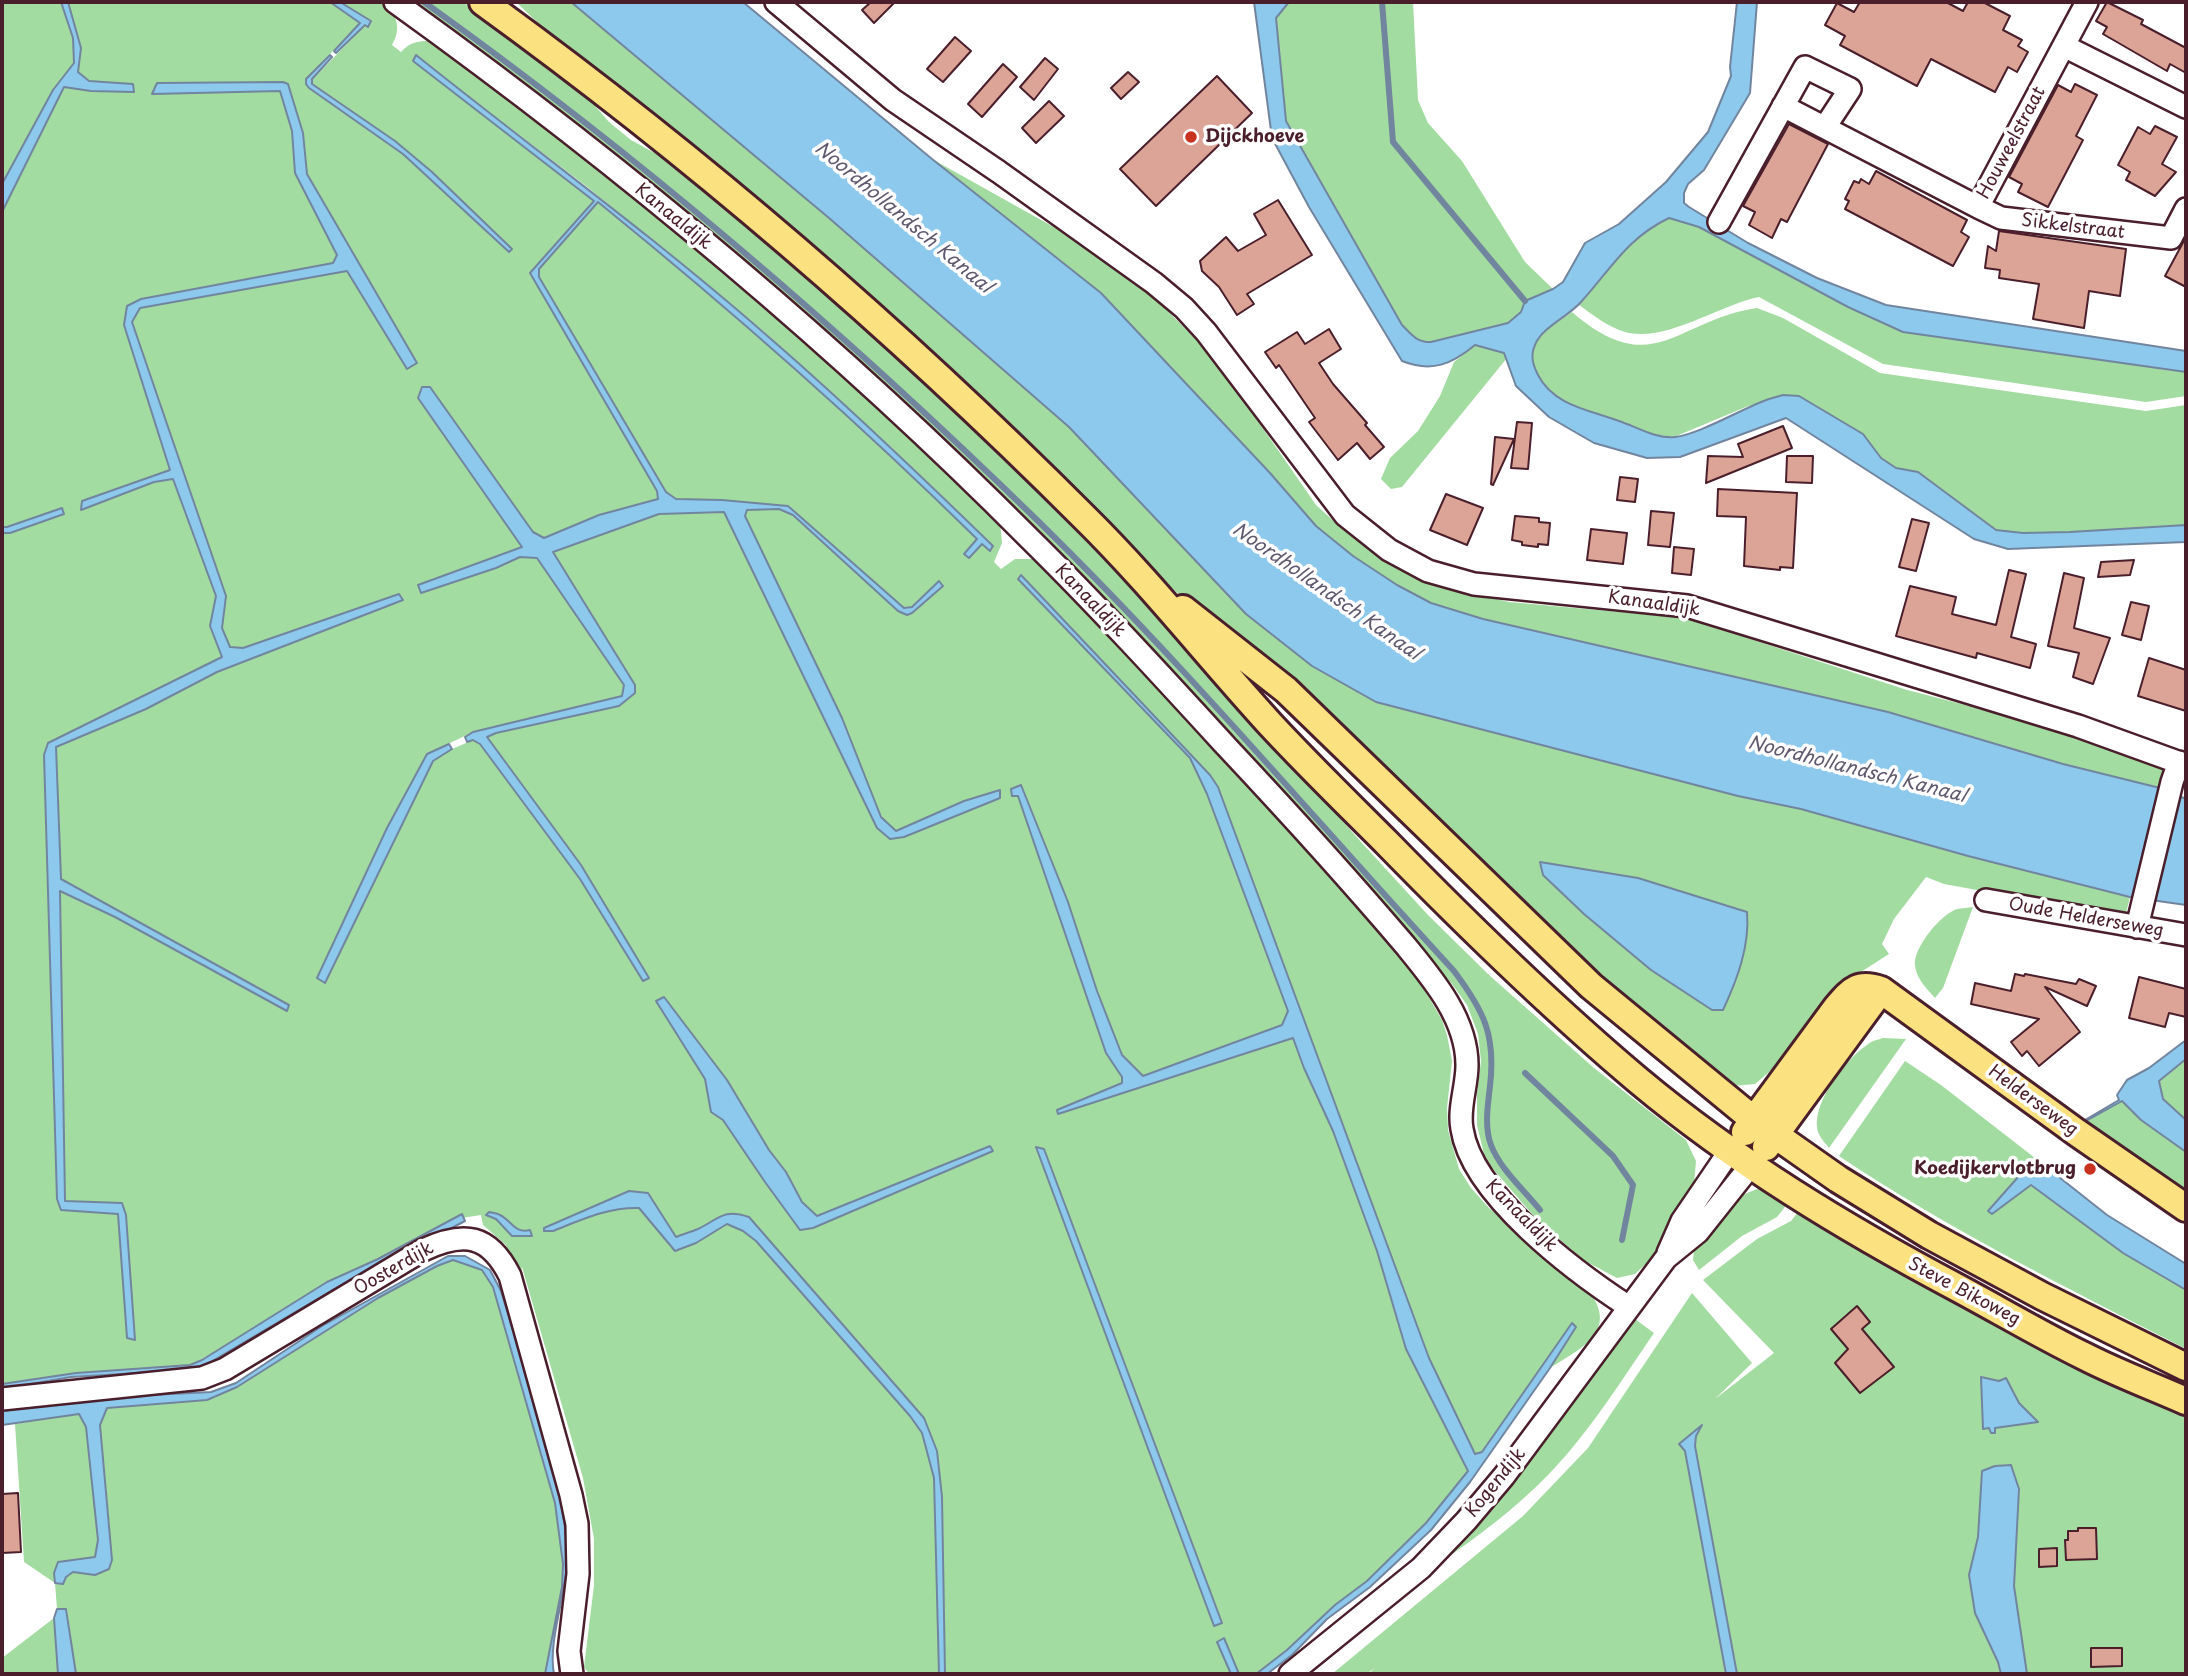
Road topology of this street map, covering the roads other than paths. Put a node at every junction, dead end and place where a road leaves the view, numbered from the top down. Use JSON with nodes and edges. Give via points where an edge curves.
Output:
{"nodes":[{"id":1,"x":395,"y":2,"type":"edge"},
{"id":2,"x":483,"y":2,"type":"edge"},
{"id":3,"x":776,"y":2,"type":"edge"},
{"id":4,"x":2087,"y":2,"type":"edge"},
{"id":5,"x":2064,"y":46,"type":"junction"},
{"id":6,"x":1783,"y":106,"type":"junction"},
{"id":7,"x":2186,"y":107,"type":"edge"},
{"id":8,"x":1825,"y":127,"type":"junction"},
{"id":9,"x":1978,"y":207,"type":"junction"},
{"id":10,"x":2186,"y":209,"type":"edge"},
{"id":11,"x":1719,"y":222,"type":"dead end"},
{"id":12,"x":1144,"y":578,"type":"junction"},
{"id":13,"x":2179,"y":770,"type":"edge"},
{"id":14,"x":1986,"y":900,"type":"dead end"},
{"id":15,"x":2139,"y":919,"type":"junction"},
{"id":16,"x":2186,"y":935,"type":"edge"},
{"id":17,"x":1765,"y":1128,"type":"junction"},
{"id":18,"x":1742,"y":1157,"type":"junction"},
{"id":19,"x":2186,"y":1208,"type":"edge"},
{"id":20,"x":1629,"y":1307,"type":"junction"},
{"id":21,"x":2186,"y":1367,"type":"edge"},
{"id":22,"x":2,"y":1399,"type":"edge"},
{"id":23,"x":2186,"y":1401,"type":"edge"},
{"id":24,"x":572,"y":1674,"type":"edge"},
{"id":25,"x":1290,"y":1674,"type":"edge"}],
"edges":[{"from":1,"to":20,"type":"street","name":"Kanaaldijk","via":[[609,165],[813,335],[1027,535],[1116,628],[1349,879],[1423,967],[1457,1020],[1464,1041],[1467,1064],[1461,1128],[1479,1173],[1548,1246]]},
{"from":2,"to":12,"type":"main road","via":[[633,115],[803,255],[994,430]]},
{"from":3,"to":13,"type":"street","name":"Kanaaldijk","via":[[893,100],[1184,308],[1345,515],[1389,550],[1428,571],[1474,584],[1687,606],[2078,726]]},
{"from":4,"to":5,"type":"street","name":"Houweelstraat"},
{"from":5,"to":7,"type":"street"},
{"from":5,"to":9,"type":"street","name":"Houweelstraat"},
{"from":6,"to":8,"type":"street","name":"Houweelstraat"},
{"from":6,"to":8,"type":"street","via":[[1805,67],[1850,89]]},
{"from":6,"to":11,"type":"street"},
{"from":8,"to":9,"type":"street","name":"Houweelstraat"},
{"from":9,"to":10,"type":"street","name":"Sikkelstraat","via":[[2001,218],[2171,238]]},
{"from":12,"to":17,"type":"main road","via":[[1286,690],[1591,986]]},
{"from":12,"to":18,"type":"main road","via":[[1277,731],[1464,921],[1641,1082]]},
{"from":13,"to":15,"type":"street"},
{"from":14,"to":15,"type":"street","name":"Oude Helderseweg"},
{"from":15,"to":16,"type":"street","name":"Oude Helderseweg"},
{"from":17,"to":18,"type":"main road"},
{"from":17,"to":19,"type":"main road","name":"Helderseweg","via":[[1881,990]]},
{"from":17,"to":21,"type":"main road","name":"Steve Bikoweg","via":[[1941,1241]]},
{"from":18,"to":20,"type":"street","name":"Kogendijk","via":[[1682,1221],[1666,1258]]},
{"from":18,"to":23,"type":"main road","name":"Steve Bikoweg","via":[[1895,1254],[2087,1358]]},
{"from":20,"to":25,"type":"street","name":"Kogendijk","via":[[1466,1521],[1421,1568]]},
{"from":22,"to":24,"type":"street","name":"Oosterdijk","via":[[202,1378],[225,1369],[430,1247],[447,1240],[475,1239],[494,1251],[510,1276],[571,1495],[579,1549],[569,1651]]}]}
